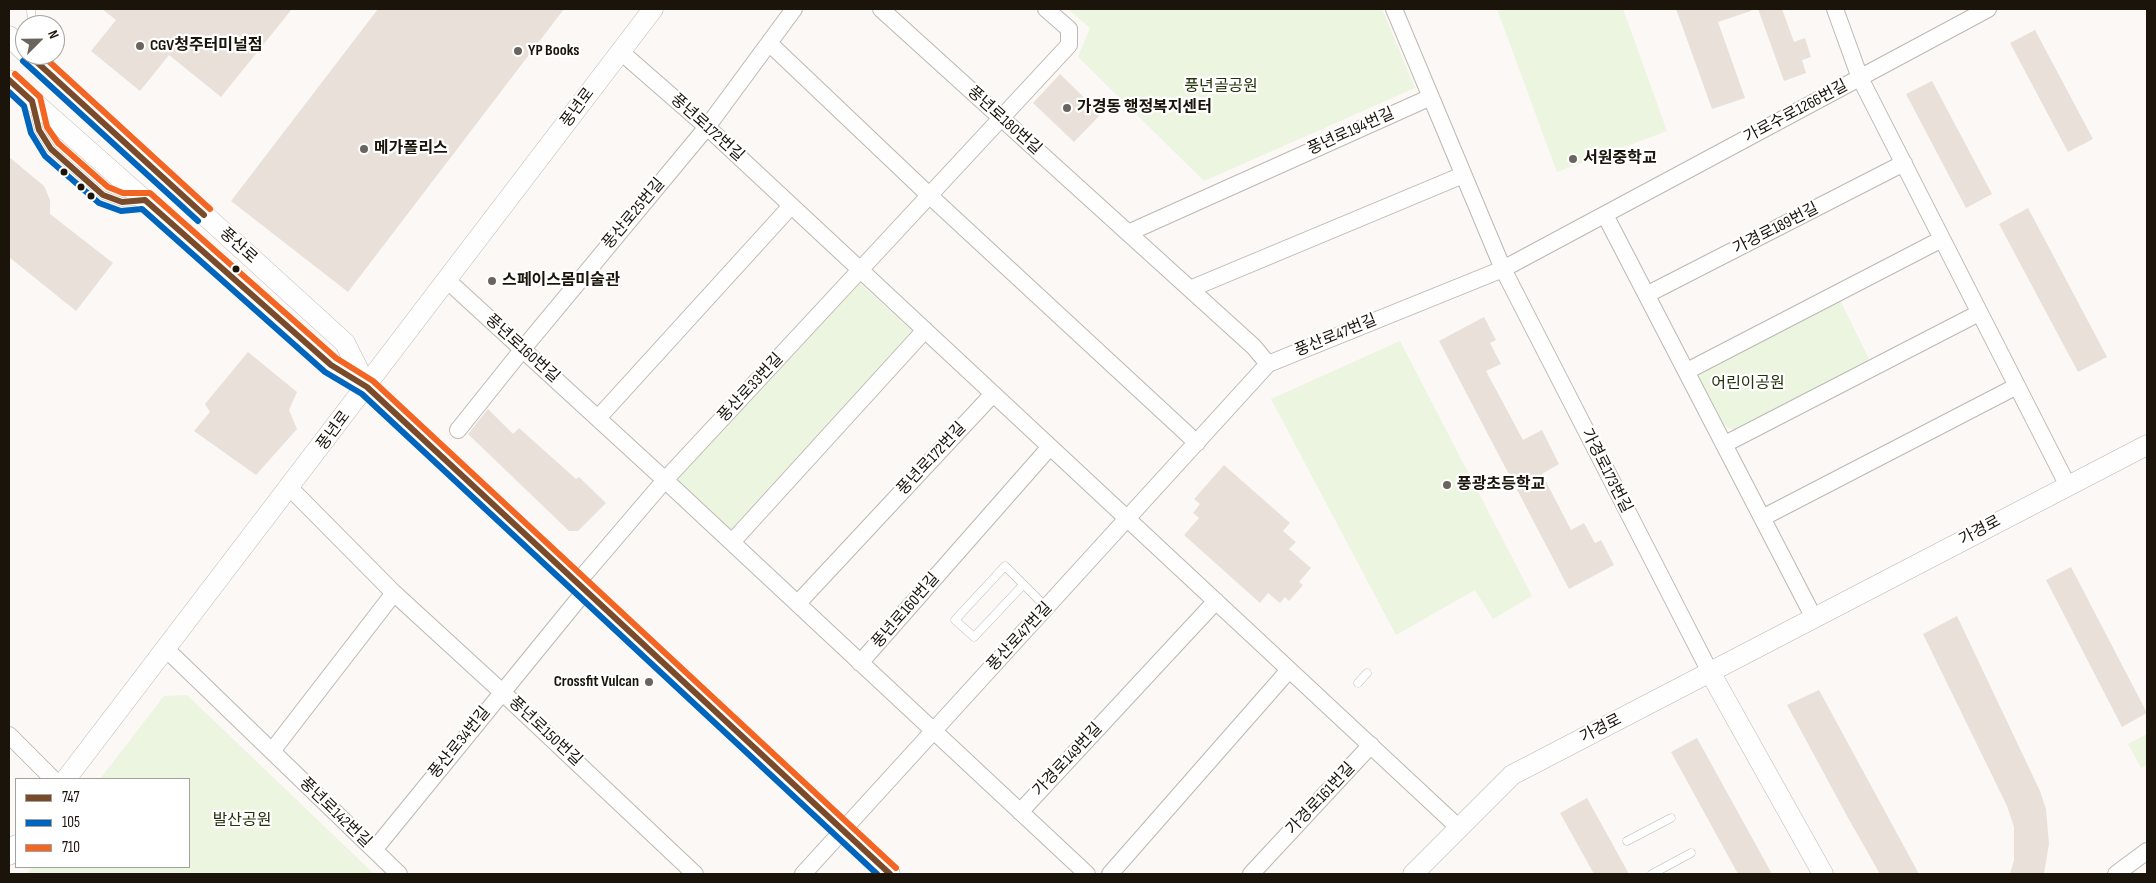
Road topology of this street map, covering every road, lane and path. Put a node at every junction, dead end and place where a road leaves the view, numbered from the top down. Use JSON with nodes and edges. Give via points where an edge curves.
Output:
{"nodes":[{"id":1,"x":653,"y":9,"type":"edge"},
{"id":2,"x":794,"y":9,"type":"edge"},
{"id":3,"x":881,"y":9,"type":"edge"},
{"id":4,"x":1046,"y":9,"type":"edge"},
{"id":5,"x":1394,"y":9,"type":"edge"},
{"id":6,"x":1835,"y":9,"type":"edge"},
{"id":7,"x":1988,"y":9,"type":"edge"},
{"id":8,"x":769,"y":43,"type":"junction"},
{"id":9,"x":621,"y":52,"type":"junction"},
{"id":10,"x":44,"y":65,"type":"edge"},
{"id":11,"x":1860,"y":78,"type":"junction"},
{"id":12,"x":9,"y":80,"type":"edge"},
{"id":13,"x":1431,"y":97,"type":"junction"},
{"id":14,"x":1002,"y":119,"type":"junction"},
{"id":15,"x":707,"y":127,"type":"junction"},
{"id":16,"x":1904,"y":163,"type":"junction"},
{"id":17,"x":1463,"y":175,"type":"junction"},
{"id":18,"x":930,"y":196,"type":"junction"},
{"id":19,"x":791,"y":206,"type":"junction"},
{"id":20,"x":1605,"y":215,"type":"junction"},
{"id":21,"x":1128,"y":233,"type":"junction"},
{"id":22,"x":1942,"y":239,"type":"junction"},
{"id":23,"x":1503,"y":269,"type":"junction"},
{"id":24,"x":860,"y":270,"type":"junction"},
{"id":25,"x":448,"y":280,"type":"junction"},
{"id":26,"x":1190,"y":289,"type":"junction"},
{"id":27,"x":1648,"y":294,"type":"junction"},
{"id":28,"x":1979,"y":312,"type":"junction"},
{"id":29,"x":925,"y":330,"type":"junction"},
{"id":30,"x":522,"y":350,"type":"junction"},
{"id":31,"x":1268,"y":364,"type":"junction"},
{"id":32,"x":1687,"y":370,"type":"junction"},
{"id":33,"x":2017,"y":386,"type":"junction"},
{"id":34,"x":367,"y":387,"type":"junction"},
{"id":35,"x":993,"y":394,"type":"junction"},
{"id":36,"x":598,"y":418,"type":"junction"},
{"id":37,"x":458,"y":430,"type":"dead end"},
{"id":38,"x":1197,"y":443,"type":"junction"},
{"id":39,"x":1724,"y":444,"type":"junction"},
{"id":40,"x":2147,"y":445,"type":"edge"},
{"id":41,"x":1049,"y":448,"type":"junction"},
{"id":42,"x":665,"y":480,"type":"junction"},
{"id":43,"x":2068,"y":486,"type":"junction"},
{"id":44,"x":290,"y":488,"type":"junction"},
{"id":45,"x":1762,"y":518,"type":"junction"},
{"id":46,"x":1128,"y":519,"type":"junction"},
{"id":47,"x":732,"y":542,"type":"junction"},
{"id":48,"x":1023,"y":585,"type":"junction"},
{"id":49,"x":581,"y":587,"type":"junction"},
{"id":50,"x":394,"y":593,"type":"junction"},
{"id":51,"x":1216,"y":601,"type":"junction"},
{"id":52,"x":798,"y":603,"type":"junction"},
{"id":53,"x":1047,"y":608,"type":"junction"},
{"id":54,"x":1814,"y":618,"type":"junction"},
{"id":55,"x":166,"y":649,"type":"junction"},
{"id":56,"x":860,"y":663,"type":"junction"},
{"id":57,"x":1290,"y":670,"type":"junction"},
{"id":58,"x":1710,"y":672,"type":"junction"},
{"id":59,"x":1367,"y":673,"type":"dead end"},
{"id":60,"x":1358,"y":683,"type":"dead end"},
{"id":61,"x":502,"y":692,"type":"junction"},
{"id":62,"x":934,"y":730,"type":"junction"},
{"id":63,"x":9,"y":735,"type":"edge"},
{"id":64,"x":1371,"y":745,"type":"junction"},
{"id":65,"x":272,"y":751,"type":"junction"},
{"id":66,"x":52,"y":778,"type":"edge"},
{"id":67,"x":67,"y":778,"type":"edge"},
{"id":68,"x":1020,"y":812,"type":"junction"},
{"id":69,"x":1671,"y":818,"type":"dead end"},
{"id":70,"x":1458,"y":827,"type":"junction"},
{"id":71,"x":843,"y":830,"type":"junction"},
{"id":72,"x":1627,"y":841,"type":"dead end"},
{"id":73,"x":374,"y":850,"type":"junction"},
{"id":74,"x":2147,"y":851,"type":"edge"},
{"id":75,"x":1690,"y":854,"type":"dead end"},
{"id":76,"x":399,"y":874,"type":"edge"},
{"id":77,"x":695,"y":874,"type":"edge"},
{"id":78,"x":803,"y":874,"type":"edge"},
{"id":79,"x":890,"y":874,"type":"edge"},
{"id":80,"x":1088,"y":874,"type":"edge"},
{"id":81,"x":1110,"y":874,"type":"edge"},
{"id":82,"x":1251,"y":874,"type":"edge"},
{"id":83,"x":1413,"y":874,"type":"edge"},
{"id":84,"x":1652,"y":874,"type":"edge"},
{"id":85,"x":1823,"y":874,"type":"edge"},
{"id":86,"x":2116,"y":874,"type":"edge"}],
"edges":[{"from":1,"to":9,"type":"street","name":"풍년로"},
{"from":2,"to":8,"type":"street","name":"풍산로25번길"},
{"from":3,"to":14,"type":"street","name":"풍년로180번길"},
{"from":4,"to":14,"type":"street","via":[[1069,29],[1069,45]]},
{"from":5,"to":13,"type":"street"},
{"from":6,"to":11,"type":"street"},
{"from":7,"to":11,"type":"street","name":"가로수로1266번길"},
{"from":8,"to":15,"type":"street","name":"풍산로25번길"},
{"from":8,"to":18,"type":"street"},
{"from":9,"to":15,"type":"street","name":"풍년로172번길"},
{"from":9,"to":25,"type":"street","name":"풍년로"},
{"from":10,"to":34,"type":"street","name":"풍산로","via":[[345,343]]},
{"from":11,"to":16,"type":"street"},
{"from":11,"to":20,"type":"street","name":"가로수로1266번길"},
{"from":12,"to":34,"type":"street","name":"풍산로","via":[[331,364]]},
{"from":13,"to":17,"type":"street"},
{"from":13,"to":21,"type":"street","name":"풍년로194번길"},
{"from":14,"to":18,"type":"street","name":"풍산로33번길"},
{"from":14,"to":21,"type":"street","name":"풍년로180번길"},
{"from":15,"to":19,"type":"street","name":"풍년로172번길"},
{"from":15,"to":30,"type":"street","name":"풍산로25번길"},
{"from":16,"to":22,"type":"street"},
{"from":16,"to":27,"type":"street","name":"가경로189번길"},
{"from":17,"to":23,"type":"street"},
{"from":17,"to":26,"type":"street"},
{"from":18,"to":24,"type":"street","name":"풍산로33번길"},
{"from":18,"to":38,"type":"street"},
{"from":19,"to":24,"type":"street","name":"풍년로172번길"},
{"from":19,"to":36,"type":"street"},
{"from":20,"to":23,"type":"street","name":"가로수로1266번길"},
{"from":20,"to":27,"type":"street"},
{"from":21,"to":26,"type":"street","name":"풍년로180번길"},
{"from":22,"to":28,"type":"street"},
{"from":22,"to":32,"type":"street"},
{"from":23,"to":31,"type":"street","name":"풍산로47번길"},
{"from":23,"to":58,"type":"street","name":"가경로173번길"},
{"from":24,"to":29,"type":"street","name":"풍년로172번길"},
{"from":24,"to":42,"type":"street","name":"풍산로33번길"},
{"from":25,"to":30,"type":"street","name":"풍년로160번길"},
{"from":25,"to":34,"type":"street","name":"풍년로"},
{"from":26,"to":31,"type":"street","name":"풍년로180번길","via":[[1254,347]]},
{"from":27,"to":32,"type":"street"},
{"from":28,"to":33,"type":"street"},
{"from":28,"to":39,"type":"street"},
{"from":29,"to":35,"type":"street","name":"풍년로172번길"},
{"from":29,"to":47,"type":"street"},
{"from":30,"to":36,"type":"street","name":"풍년로160번길"},
{"from":30,"to":37,"type":"street","name":"풍산로25번길"},
{"from":31,"to":38,"type":"street","name":"풍산로47번길"},
{"from":32,"to":39,"type":"street"},
{"from":33,"to":43,"type":"street"},
{"from":33,"to":45,"type":"street"},
{"from":34,"to":44,"type":"street","name":"풍년로"},
{"from":34,"to":49,"type":"street","name":"풍산로"},
{"from":35,"to":41,"type":"street","name":"풍년로172번길"},
{"from":35,"to":52,"type":"street","name":"풍년로172번길"},
{"from":36,"to":42,"type":"street","name":"풍년로160번길"},
{"from":38,"to":46,"type":"street","name":"풍산로47번길"},
{"from":39,"to":45,"type":"street"},
{"from":40,"to":43,"type":"street","name":"가경로"},
{"from":41,"to":46,"type":"street","name":"풍년로172번길"},
{"from":41,"to":56,"type":"street","name":"풍년로160번길"},
{"from":42,"to":47,"type":"street","name":"풍년로160번길"},
{"from":42,"to":49,"type":"street","name":"풍산로33번길"},
{"from":43,"to":54,"type":"street","name":"가경로"},
{"from":44,"to":50,"type":"street","name":"풍년로150번길"},
{"from":44,"to":55,"type":"street","name":"풍년로"},
{"from":45,"to":54,"type":"street"},
{"from":46,"to":51,"type":"street"},
{"from":46,"to":53,"type":"street","name":"풍산로47번길"},
{"from":47,"to":52,"type":"street","name":"풍년로160번길"},
{"from":48,"to":48,"type":"lane","via":[[974,637],[955,620],[1005,566]]},
{"from":48,"to":53,"type":"lane"},
{"from":49,"to":61,"type":"street","name":"풍산로34번길"},
{"from":49,"to":71,"type":"street","name":"풍산로"},
{"from":50,"to":61,"type":"street","name":"풍년로150번길"},
{"from":50,"to":65,"type":"street"},
{"from":51,"to":57,"type":"street"},
{"from":51,"to":68,"type":"street","name":"가경로149번길"},
{"from":52,"to":56,"type":"street","name":"풍년로160번길"},
{"from":53,"to":62,"type":"street","name":"풍산로47번길"},
{"from":54,"to":58,"type":"street","name":"가경로"},
{"from":55,"to":65,"type":"street","name":"풍년로142번길"},
{"from":55,"to":67,"type":"street","name":"풍년로"},
{"from":56,"to":62,"type":"street","name":"풍년로160번길"},
{"from":57,"to":64,"type":"street"},
{"from":57,"to":81,"type":"street"},
{"from":58,"to":70,"type":"street","name":"가경로","via":[[1512,775]]},
{"from":58,"to":85,"type":"street"},
{"from":59,"to":60,"type":"lane"},
{"from":61,"to":73,"type":"street","name":"풍산로34번길"},
{"from":61,"to":77,"type":"street","name":"풍년로150번길"},
{"from":62,"to":68,"type":"street","name":"가경로149번길"},
{"from":62,"to":71,"type":"street","name":"풍산로47번길"},
{"from":63,"to":66,"type":"street"},
{"from":64,"to":70,"type":"street"},
{"from":64,"to":82,"type":"street","name":"가경로161번길"},
{"from":65,"to":73,"type":"street","name":"풍년로142번길"},
{"from":68,"to":80,"type":"street","name":"가경로149번길"},
{"from":69,"to":72,"type":"lane"},
{"from":70,"to":83,"type":"street","name":"가경로"},
{"from":71,"to":78,"type":"street","name":"풍산로47번길"},
{"from":71,"to":79,"type":"street","name":"풍산로"},
{"from":73,"to":76,"type":"street","name":"풍년로142번길"},
{"from":74,"to":86,"type":"street"},
{"from":75,"to":84,"type":"lane"}]}
